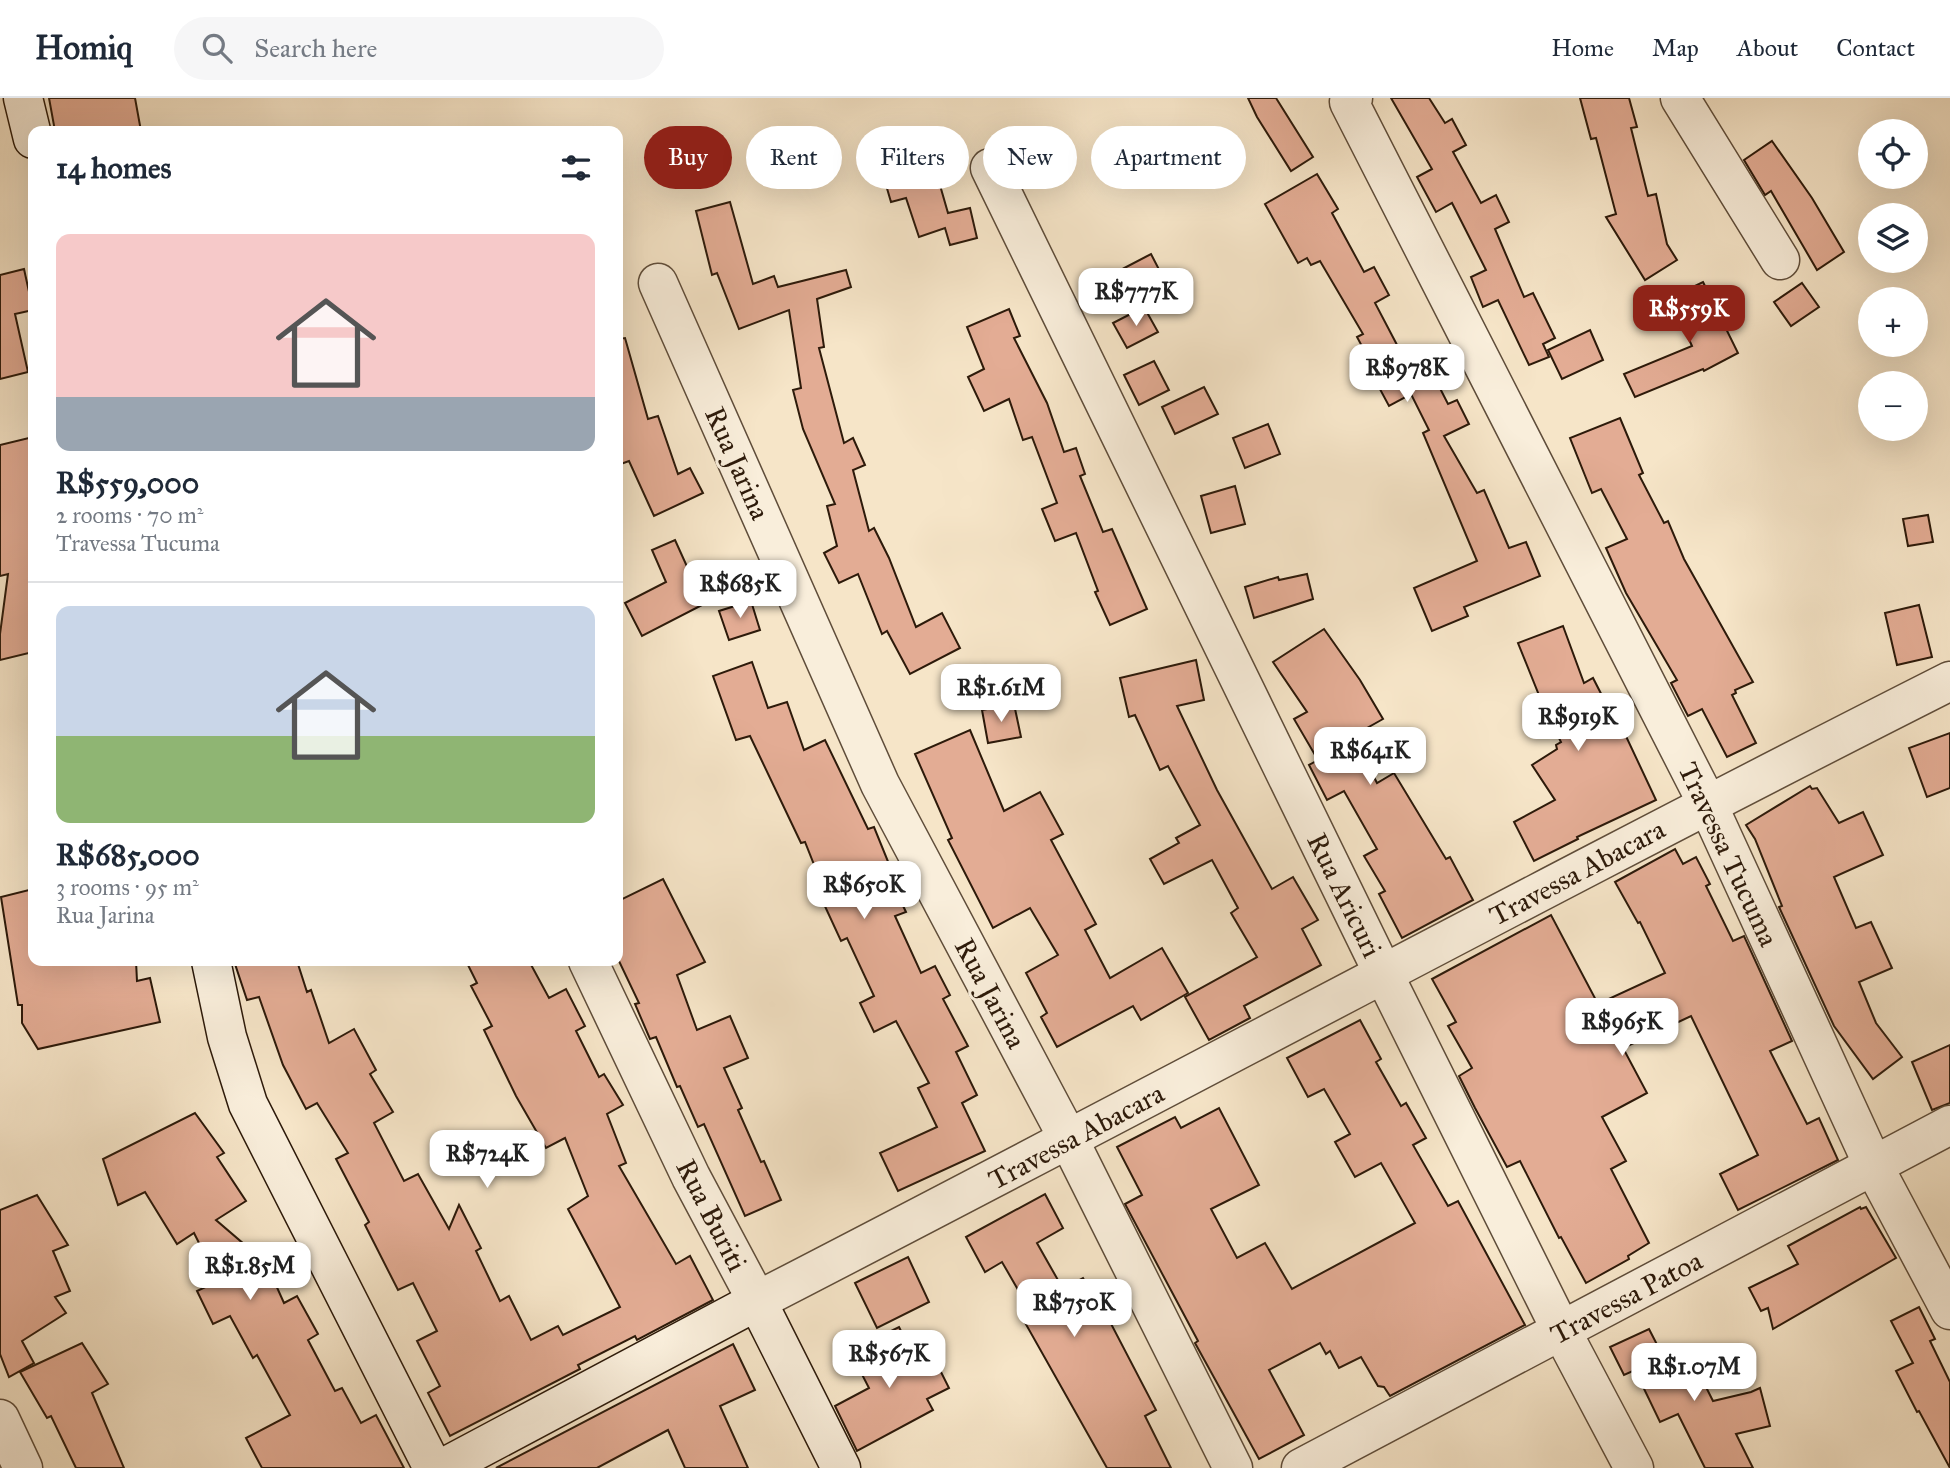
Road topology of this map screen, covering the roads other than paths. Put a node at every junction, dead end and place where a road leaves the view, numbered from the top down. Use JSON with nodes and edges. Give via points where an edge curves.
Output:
{"nodes":[{"id":1,"x":23,"y":98,"type":"edge"},
{"id":2,"x":1680,"y":98,"type":"edge"},
{"id":3,"x":1351,"y":100,"type":"edge"},
{"id":4,"x":30,"y":126,"type":"edge"},
{"id":5,"x":1000,"y":189,"type":"edge"},
{"id":6,"x":1780,"y":260,"type":"dead end"},
{"id":7,"x":658,"y":283,"type":"dead end"},
{"id":8,"x":1950,"y":681,"type":"edge"},
{"id":9,"x":1707,"y":803,"type":"junction"},
{"id":10,"x":212,"y":966,"type":"edge"},
{"id":11,"x":590,"y":966,"type":"edge"},
{"id":12,"x":1384,"y":975,"type":"junction"},
{"id":13,"x":1950,"y":1125,"type":"edge"},
{"id":14,"x":1069,"y":1140,"type":"junction"},
{"id":15,"x":1874,"y":1167,"type":"junction"},
{"id":16,"x":757,"y":1301,"type":"junction"},
{"id":17,"x":1950,"y":1310,"type":"edge"},
{"id":18,"x":1562,"y":1332,"type":"junction"},
{"id":19,"x":0,"y":1419,"type":"edge"},
{"id":20,"x":23,"y":1468,"type":"edge"},
{"id":21,"x":433,"y":1468,"type":"edge"},
{"id":22,"x":443,"y":1468,"type":"edge"},
{"id":23,"x":841,"y":1468,"type":"edge"},
{"id":24,"x":1233,"y":1468,"type":"edge"},
{"id":25,"x":1301,"y":1468,"type":"edge"},
{"id":26,"x":1634,"y":1468,"type":"edge"}],
"edges":[{"from":1,"to":4,"type":"street"},
{"from":2,"to":6,"type":"street"},
{"from":3,"to":9,"type":"street","name":"Travessa Tucuma"},
{"from":5,"to":12,"type":"street","name":"Rua Aricuri"},
{"from":7,"to":14,"type":"street","name":"Rua Jarina","via":[[880,784]]},
{"from":8,"to":9,"type":"street","name":"Travessa Abacara"},
{"from":9,"to":12,"type":"street","name":"Travessa Abacara"},
{"from":9,"to":15,"type":"street","name":"Travessa Tucuma"},
{"from":10,"to":21,"type":"street","via":[[248,1104]]},
{"from":11,"to":16,"type":"street","name":"Rua Buriti","via":[[691,1177]]},
{"from":12,"to":14,"type":"street","name":"Travessa Abacara"},
{"from":12,"to":18,"type":"street","name":"Rua Aricuri"},
{"from":13,"to":15,"type":"street","name":"Travessa Patoa"},
{"from":14,"to":16,"type":"street","name":"Travessa Abacara"},
{"from":14,"to":24,"type":"street","name":"Rua Jarina"},
{"from":15,"to":17,"type":"street","name":"Travessa Tucuma"},
{"from":15,"to":18,"type":"street","name":"Travessa Patoa"},
{"from":16,"to":22,"type":"street","name":"Travessa Abacara"},
{"from":16,"to":23,"type":"street","name":"Rua Buriti"},
{"from":18,"to":25,"type":"street","name":"Travessa Patoa"},
{"from":18,"to":26,"type":"street","name":"Rua Aricuri"},
{"from":19,"to":20,"type":"street"}]}
